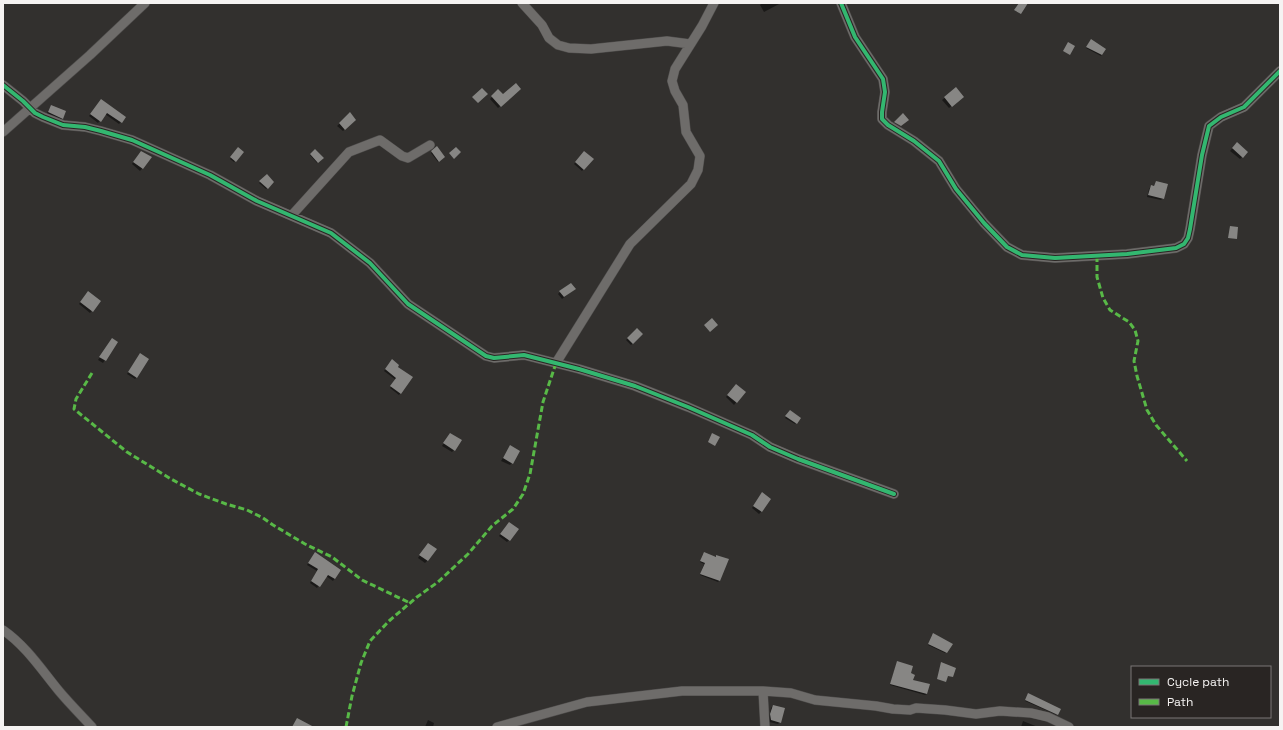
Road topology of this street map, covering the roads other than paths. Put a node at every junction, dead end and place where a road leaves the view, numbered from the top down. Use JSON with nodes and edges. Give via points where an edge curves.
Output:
{"nodes":[{"id":1,"x":145,"y":3,"type":"edge"},
{"id":2,"x":522,"y":3,"type":"edge"},
{"id":3,"x":714,"y":3,"type":"edge"},
{"id":4,"x":841,"y":3,"type":"edge"},
{"id":5,"x":690,"y":44,"type":"junction"},
{"id":6,"x":1280,"y":70,"type":"edge"},
{"id":7,"x":3,"y":85,"type":"edge"},
{"id":8,"x":30,"y":109,"type":"junction"},
{"id":9,"x":3,"y":132,"type":"edge"},
{"id":10,"x":430,"y":145,"type":"dead end"},
{"id":11,"x":292,"y":215,"type":"junction"},
{"id":12,"x":556,"y":363,"type":"junction"},
{"id":13,"x":894,"y":494,"type":"dead end"},
{"id":14,"x":3,"y":630,"type":"edge"},
{"id":15,"x":763,"y":691,"type":"junction"},
{"id":16,"x":92,"y":727,"type":"edge"},
{"id":17,"x":497,"y":727,"type":"edge"},
{"id":18,"x":765,"y":727,"type":"edge"},
{"id":19,"x":1069,"y":727,"type":"edge"}],
"edges":[{"from":1,"to":8,"type":"street"},
{"from":2,"to":5,"type":"street","via":[[542,25],[549,38],[558,45],[569,48],[591,49],[667,41]]},
{"from":3,"to":5,"type":"street"},
{"from":4,"to":6,"type":"street","via":[[855,37],[883,79],[885,92],[882,119],[939,161],[956,189],[984,223],[1007,247],[1022,255],[1055,258],[1127,254],[1167,250],[1184,244],[1190,229],[1209,126],[1221,117],[1244,107]]},
{"from":5,"to":12,"type":"street","via":[[675,69],[672,81],[674,91],[683,105],[686,132],[700,156],[698,170],[691,184],[630,244]]},
{"from":7,"to":8,"type":"street"},
{"from":8,"to":9,"type":"street"},
{"from":8,"to":11,"type":"street","via":[[63,125],[85,127],[132,140],[210,175],[257,201]]},
{"from":10,"to":11,"type":"street","via":[[408,158],[380,140],[349,152]]},
{"from":11,"to":12,"type":"street","via":[[331,233],[370,263],[408,304],[486,356],[494,358],[524,355]]},
{"from":12,"to":13,"type":"street","via":[[635,386],[752,435],[770,447],[798,459]]},
{"from":14,"to":16,"type":"street","via":[[13,636]]},
{"from":15,"to":17,"type":"street","via":[[682,691],[627,696],[587,702]]},
{"from":15,"to":18,"type":"street"},
{"from":15,"to":19,"type":"street","via":[[893,709],[916,708],[976,714],[1031,713],[1048,717]]}]}
